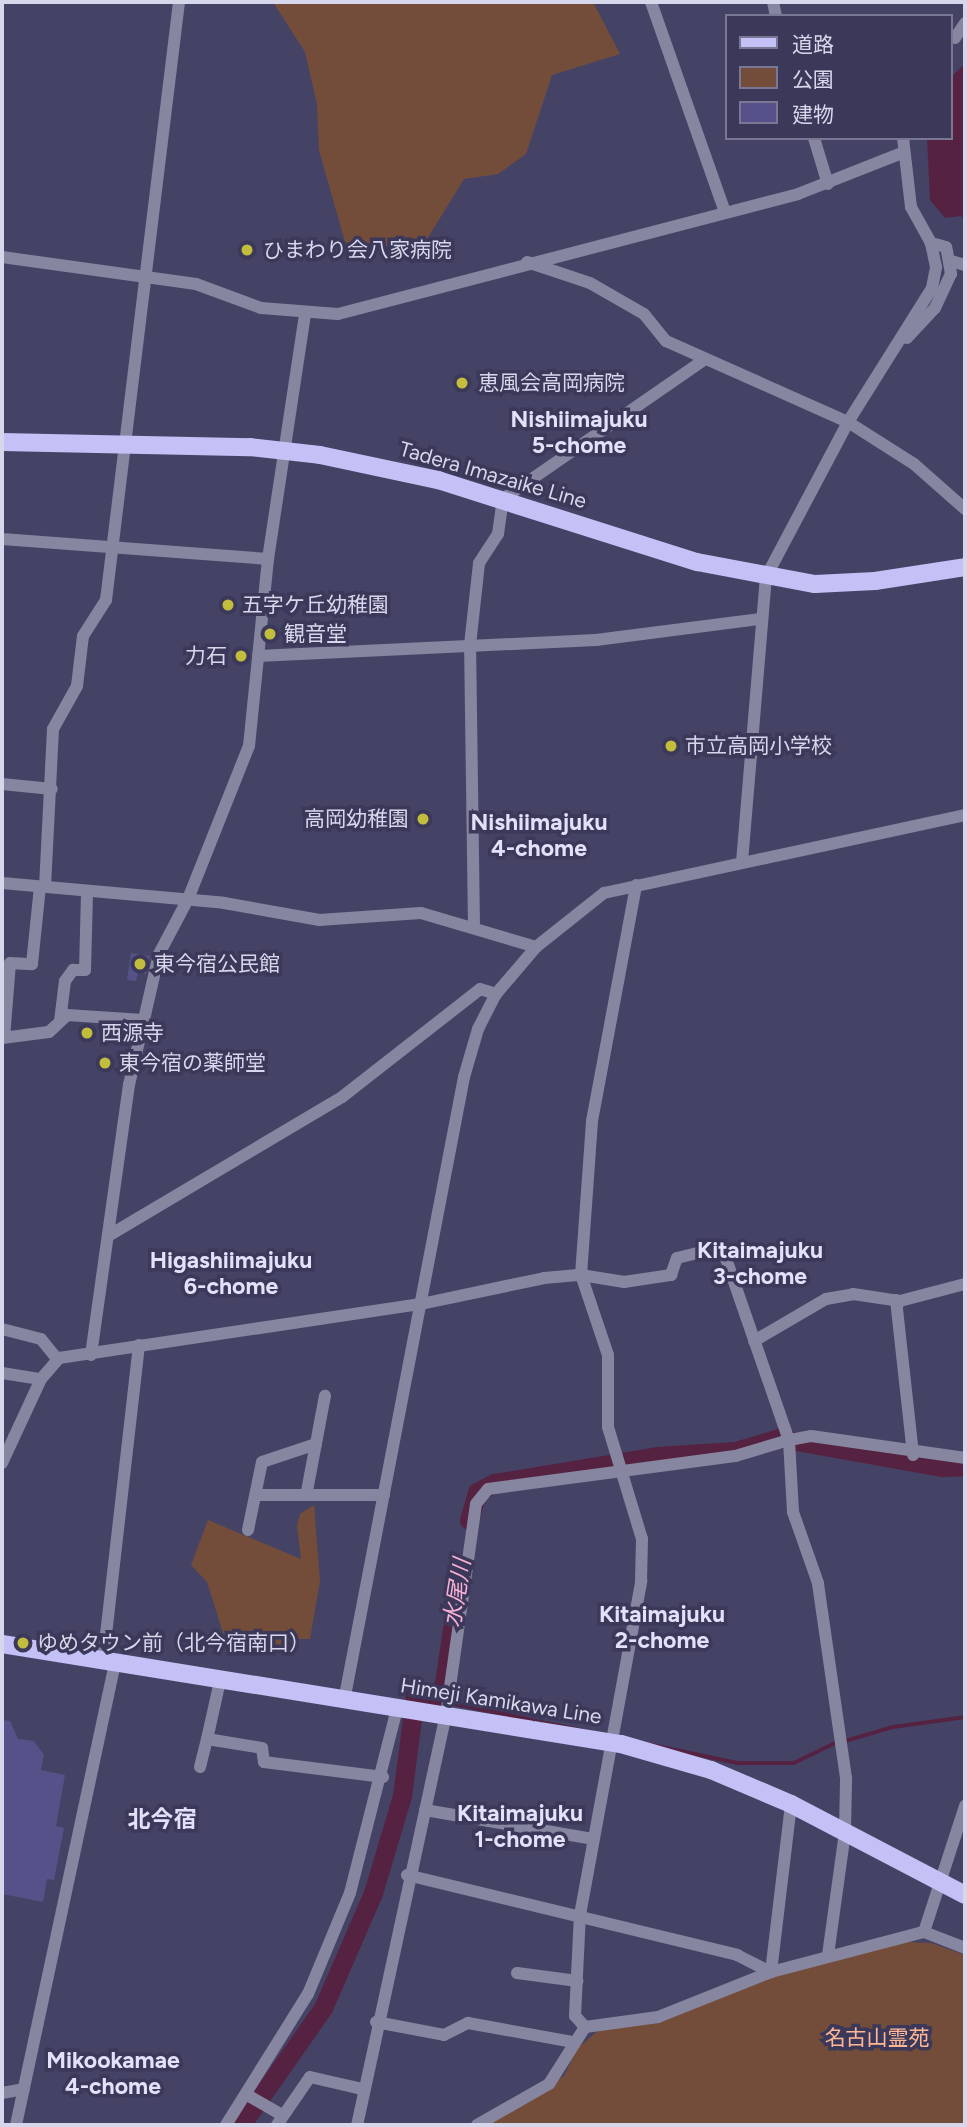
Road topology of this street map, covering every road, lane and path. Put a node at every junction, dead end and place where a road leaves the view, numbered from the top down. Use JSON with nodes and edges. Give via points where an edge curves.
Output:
{"nodes":[{"id":1,"x":179,"y":2,"type":"edge"},
{"id":2,"x":651,"y":2,"type":"edge"},
{"id":3,"x":965,"y":23,"type":"edge"},
{"id":4,"x":957,"y":37,"type":"edge"},
{"id":5,"x":815,"y":140,"type":"edge"},
{"id":6,"x":903,"y":140,"type":"edge"},
{"id":7,"x":902,"y":153,"type":"junction"},
{"id":8,"x":828,"y":184,"type":"junction"},
{"id":9,"x":724,"y":209,"type":"junction"},
{"id":10,"x":931,"y":243,"type":"junction"},
{"id":11,"x":2,"y":257,"type":"edge"},
{"id":12,"x":523,"y":261,"type":"junction"},
{"id":13,"x":965,"y":265,"type":"edge"},
{"id":14,"x":951,"y":268,"type":"junction"},
{"id":15,"x":143,"y":277,"type":"junction"},
{"id":16,"x":965,"y":278,"type":"edge"},
{"id":17,"x":305,"y":313,"type":"junction"},
{"id":18,"x":896,"y":344,"type":"junction"},
{"id":19,"x":704,"y":360,"type":"junction"},
{"id":20,"x":848,"y":422,"type":"junction"},
{"id":21,"x":2,"y":442,"type":"edge"},
{"id":22,"x":124,"y":444,"type":"junction"},
{"id":23,"x":284,"y":451,"type":"junction"},
{"id":24,"x":503,"y":499,"type":"junction"},
{"id":25,"x":965,"y":509,"type":"edge"},
{"id":26,"x":2,"y":538,"type":"edge"},
{"id":27,"x":111,"y":547,"type":"junction"},
{"id":28,"x":268,"y":559,"type":"junction"},
{"id":29,"x":965,"y":567,"type":"edge"},
{"id":30,"x":766,"y":577,"type":"junction"},
{"id":31,"x":758,"y":619,"type":"junction"},
{"id":32,"x":470,"y":645,"type":"junction"},
{"id":33,"x":258,"y":656,"type":"junction"},
{"id":34,"x":2,"y":784,"type":"edge"},
{"id":35,"x":52,"y":789,"type":"junction"},
{"id":36,"x":965,"y":815,"type":"edge"},
{"id":37,"x":742,"y":862,"type":"junction"},
{"id":38,"x":2,"y":883,"type":"edge"},
{"id":39,"x":636,"y":885,"type":"junction"},
{"id":40,"x":43,"y":887,"type":"junction"},
{"id":41,"x":87,"y":891,"type":"junction"},
{"id":42,"x":188,"y":899,"type":"junction"},
{"id":43,"x":474,"y":927,"type":"junction"},
{"id":44,"x":536,"y":947,"type":"junction"},
{"id":45,"x":496,"y":995,"type":"junction"},
{"id":46,"x":143,"y":1020,"type":"junction"},
{"id":47,"x":60,"y":1021,"type":"junction"},
{"id":48,"x":3,"y":1038,"type":"edge"},
{"id":49,"x":108,"y":1236,"type":"junction"},
{"id":50,"x":581,"y":1275,"type":"junction"},
{"id":51,"x":965,"y":1284,"type":"edge"},
{"id":52,"x":896,"y":1300,"type":"junction"},
{"id":53,"x":421,"y":1304,"type":"junction"},
{"id":54,"x":2,"y":1329,"type":"edge"},
{"id":55,"x":754,"y":1341,"type":"junction"},
{"id":56,"x":139,"y":1345,"type":"junction"},
{"id":57,"x":91,"y":1355,"type":"junction"},
{"id":58,"x":57,"y":1359,"type":"junction"},
{"id":59,"x":2,"y":1373,"type":"edge"},
{"id":60,"x":41,"y":1379,"type":"junction"},
{"id":61,"x":325,"y":1396,"type":"dead end"},
{"id":62,"x":789,"y":1440,"type":"junction"},
{"id":63,"x":316,"y":1444,"type":"junction"},
{"id":64,"x":913,"y":1455,"type":"junction"},
{"id":65,"x":965,"y":1458,"type":"edge"},
{"id":66,"x":619,"y":1463,"type":"junction"},
{"id":67,"x":2,"y":1464,"type":"edge"},
{"id":68,"x":307,"y":1491,"type":"junction"},
{"id":69,"x":259,"y":1495,"type":"junction"},
{"id":70,"x":384,"y":1495,"type":"junction"},
{"id":71,"x":248,"y":1530,"type":"dead end"},
{"id":72,"x":2,"y":1644,"type":"edge"},
{"id":73,"x":109,"y":1662,"type":"junction"},
{"id":74,"x":220,"y":1681,"type":"junction"},
{"id":75,"x":344,"y":1701,"type":"junction"},
{"id":76,"x":399,"y":1708,"type":"junction"},
{"id":77,"x":443,"y":1713,"type":"junction"},
{"id":78,"x":207,"y":1739,"type":"junction"},
{"id":79,"x":610,"y":1741,"type":"junction"},
{"id":80,"x":200,"y":1767,"type":"dead end"},
{"id":81,"x":383,"y":1777,"type":"junction"},
{"id":82,"x":791,"y":1804,"type":"junction"},
{"id":83,"x":965,"y":1806,"type":"edge"},
{"id":84,"x":425,"y":1810,"type":"junction"},
{"id":85,"x":845,"y":1832,"type":"junction"},
{"id":86,"x":593,"y":1839,"type":"junction"},
{"id":87,"x":407,"y":1875,"type":"junction"},
{"id":88,"x":940,"y":1881,"type":"junction"},
{"id":89,"x":965,"y":1895,"type":"edge"},
{"id":90,"x":580,"y":1915,"type":"junction"},
{"id":91,"x":925,"y":1932,"type":"junction"},
{"id":92,"x":965,"y":1948,"type":"edge"},
{"id":93,"x":828,"y":1955,"type":"junction"},
{"id":94,"x":771,"y":1972,"type":"junction"},
{"id":95,"x":517,"y":1973,"type":"dead end"},
{"id":96,"x":577,"y":1981,"type":"junction"},
{"id":97,"x":376,"y":2022,"type":"junction"},
{"id":98,"x":585,"y":2027,"type":"junction"},
{"id":99,"x":573,"y":2042,"type":"junction"},
{"id":100,"x":362,"y":2089,"type":"junction"},
{"id":101,"x":24,"y":2090,"type":"junction"},
{"id":102,"x":2,"y":2093,"type":"edge"},
{"id":103,"x":249,"y":2096,"type":"junction"},
{"id":104,"x":280,"y":2121,"type":"edge"},
{"id":105,"x":17,"y":2125,"type":"edge"},
{"id":106,"x":226,"y":2125,"type":"edge"},
{"id":107,"x":357,"y":2125,"type":"edge"},
{"id":108,"x":477,"y":2125,"type":"edge"}],
"edges":[{"from":1,"to":15,"type":"street"},
{"from":2,"to":9,"type":"street"},
{"from":3,"to":4,"type":"street"},
{"from":5,"to":8,"type":"street"},
{"from":6,"to":7,"type":"street"},
{"from":7,"to":8,"type":"street"},
{"from":7,"to":10,"type":"street","via":[[911,208]]},
{"from":8,"to":9,"type":"street"},
{"from":9,"to":12,"type":"street"},
{"from":10,"to":14,"type":"street","via":[[946,247]]},
{"from":10,"to":18,"type":"street","via":[[936,267],[932,288]]},
{"from":11,"to":15,"type":"street"},
{"from":12,"to":17,"type":"street","via":[[373,308]]},
{"from":12,"to":19,"type":"street","via":[[608,292],[644,314],[666,341]]},
{"from":13,"to":14,"type":"street"},
{"from":14,"to":16,"type":"street"},
{"from":14,"to":18,"type":"street","via":[[935,308]]},
{"from":15,"to":17,"type":"street","via":[[195,284],[261,308]]},
{"from":15,"to":22,"type":"street"},
{"from":17,"to":23,"type":"street"},
{"from":18,"to":20,"type":"street"},
{"from":19,"to":20,"type":"street"},
{"from":19,"to":24,"type":"street"},
{"from":20,"to":25,"type":"street","via":[[914,464]]},
{"from":20,"to":30,"type":"street"},
{"from":21,"to":22,"type":"main road","name":"Tadera Imazaike Line"},
{"from":22,"to":23,"type":"main road","name":"Tadera Imazaike Line"},
{"from":22,"to":27,"type":"street"},
{"from":23,"to":24,"type":"main road","name":"Tadera Imazaike Line","via":[[374,464]]},
{"from":23,"to":28,"type":"street"},
{"from":24,"to":30,"type":"main road","name":"Tadera Imazaike Line","via":[[697,562]]},
{"from":24,"to":32,"type":"street","via":[[498,534],[478,563]]},
{"from":26,"to":27,"type":"street"},
{"from":27,"to":28,"type":"street"},
{"from":27,"to":35,"type":"street","via":[[106,600],[83,636],[77,686],[53,729]]},
{"from":28,"to":33,"type":"street"},
{"from":29,"to":30,"type":"main road","name":"Tadera Imazaike Line","via":[[875,581],[815,584]]},
{"from":30,"to":31,"type":"street"},
{"from":31,"to":32,"type":"street","via":[[596,640]]},
{"from":31,"to":37,"type":"street"},
{"from":32,"to":33,"type":"street"},
{"from":32,"to":43,"type":"street"},
{"from":33,"to":42,"type":"street","via":[[249,746]]},
{"from":34,"to":35,"type":"street"},
{"from":35,"to":40,"type":"street"},
{"from":36,"to":37,"type":"street"},
{"from":37,"to":39,"type":"street"},
{"from":38,"to":40,"type":"street"},
{"from":39,"to":44,"type":"street","via":[[604,893]]},
{"from":39,"to":50,"type":"street","via":[[592,1121]]},
{"from":40,"to":41,"type":"street"},
{"from":40,"to":48,"type":"street","via":[[32,964],[10,963]]},
{"from":41,"to":42,"type":"street"},
{"from":41,"to":47,"type":"street","via":[[85,970],[73,970],[65,981]]},
{"from":42,"to":43,"type":"street","via":[[319,920],[421,913]]},
{"from":42,"to":46,"type":"street","via":[[159,954]]},
{"from":43,"to":44,"type":"street"},
{"from":44,"to":45,"type":"street"},
{"from":45,"to":49,"type":"street","via":[[480,989],[342,1097]]},
{"from":45,"to":53,"type":"street","via":[[478,1029],[464,1077]]},
{"from":46,"to":47,"type":"street","via":[[67,1015]]},
{"from":46,"to":49,"type":"street"},
{"from":47,"to":48,"type":"street","via":[[49,1032]]},
{"from":49,"to":57,"type":"street"},
{"from":50,"to":53,"type":"street"},
{"from":50,"to":55,"type":"street","via":[[624,1282],[671,1275],[677,1258],[722,1247]]},
{"from":50,"to":66,"type":"street","via":[[608,1355],[607,1415]]},
{"from":51,"to":52,"type":"street"},
{"from":52,"to":55,"type":"street","via":[[853,1294],[826,1299]]},
{"from":52,"to":64,"type":"street"},
{"from":53,"to":56,"type":"street"},
{"from":53,"to":70,"type":"street"},
{"from":54,"to":58,"type":"street","via":[[41,1339]]},
{"from":55,"to":62,"type":"street"},
{"from":56,"to":57,"type":"street"},
{"from":56,"to":73,"type":"street"},
{"from":57,"to":58,"type":"street"},
{"from":58,"to":60,"type":"street"},
{"from":59,"to":60,"type":"street"},
{"from":60,"to":67,"type":"street"},
{"from":61,"to":63,"type":"street"},
{"from":62,"to":64,"type":"street","via":[[811,1436]]},
{"from":62,"to":66,"type":"street","via":[[735,1456]]},
{"from":62,"to":85,"type":"street","via":[[793,1512],[826,1625],[846,1778]]},
{"from":63,"to":68,"type":"street"},
{"from":63,"to":69,"type":"street","via":[[262,1462]]},
{"from":64,"to":65,"type":"street"},
{"from":66,"to":77,"type":"street","via":[[488,1489],[476,1504]]},
{"from":66,"to":79,"type":"street","via":[[642,1539],[641,1581]]},
{"from":68,"to":69,"type":"street"},
{"from":68,"to":70,"type":"street"},
{"from":69,"to":71,"type":"street"},
{"from":70,"to":75,"type":"street"},
{"from":72,"to":73,"type":"main road","name":"Himeji Kamikawa Line"},
{"from":73,"to":74,"type":"main road","name":"Himeji Kamikawa Line"},
{"from":73,"to":101,"type":"street"},
{"from":74,"to":75,"type":"main road","name":"Himeji Kamikawa Line"},
{"from":74,"to":78,"type":"street"},
{"from":75,"to":76,"type":"main road","name":"Himeji Kamikawa Line"},
{"from":76,"to":77,"type":"main road","name":"Himeji Kamikawa Line"},
{"from":76,"to":81,"type":"street"},
{"from":77,"to":79,"type":"main road","name":"Himeji Kamikawa Line"},
{"from":77,"to":84,"type":"street"},
{"from":78,"to":80,"type":"street"},
{"from":78,"to":81,"type":"street","via":[[262,1748],[264,1762]]},
{"from":79,"to":82,"type":"main road","name":"Himeji Kamikawa Line","via":[[711,1770]]},
{"from":79,"to":86,"type":"street"},
{"from":81,"to":103,"type":"street","via":[[350,1893],[308,1994]]},
{"from":82,"to":85,"type":"main road","name":"Himeji Kamikawa Line"},
{"from":82,"to":94,"type":"street"},
{"from":83,"to":88,"type":"street"},
{"from":84,"to":86,"type":"street"},
{"from":84,"to":87,"type":"street"},
{"from":85,"to":88,"type":"main road","name":"Himeji Kamikawa Line"},
{"from":85,"to":93,"type":"street"},
{"from":86,"to":90,"type":"street"},
{"from":87,"to":90,"type":"street"},
{"from":87,"to":97,"type":"street"},
{"from":88,"to":89,"type":"main road","name":"Himeji Kamikawa Line"},
{"from":88,"to":91,"type":"street"},
{"from":90,"to":94,"type":"street","via":[[737,1955]]},
{"from":90,"to":96,"type":"street"},
{"from":91,"to":92,"type":"street"},
{"from":91,"to":93,"type":"street"},
{"from":93,"to":94,"type":"street"},
{"from":94,"to":98,"type":"street","via":[[659,2017]]},
{"from":95,"to":96,"type":"street"},
{"from":96,"to":98,"type":"street","via":[[575,2016]]},
{"from":97,"to":99,"type":"street","via":[[444,2035],[468,2023]]},
{"from":97,"to":100,"type":"street"},
{"from":98,"to":99,"type":"street"},
{"from":99,"to":108,"type":"street","via":[[563,2070],[549,2084]]},
{"from":100,"to":104,"type":"street","via":[[310,2077]]},
{"from":100,"to":107,"type":"street"},
{"from":101,"to":102,"type":"street"},
{"from":101,"to":105,"type":"street"},
{"from":103,"to":104,"type":"street"},
{"from":103,"to":106,"type":"street"}]}
